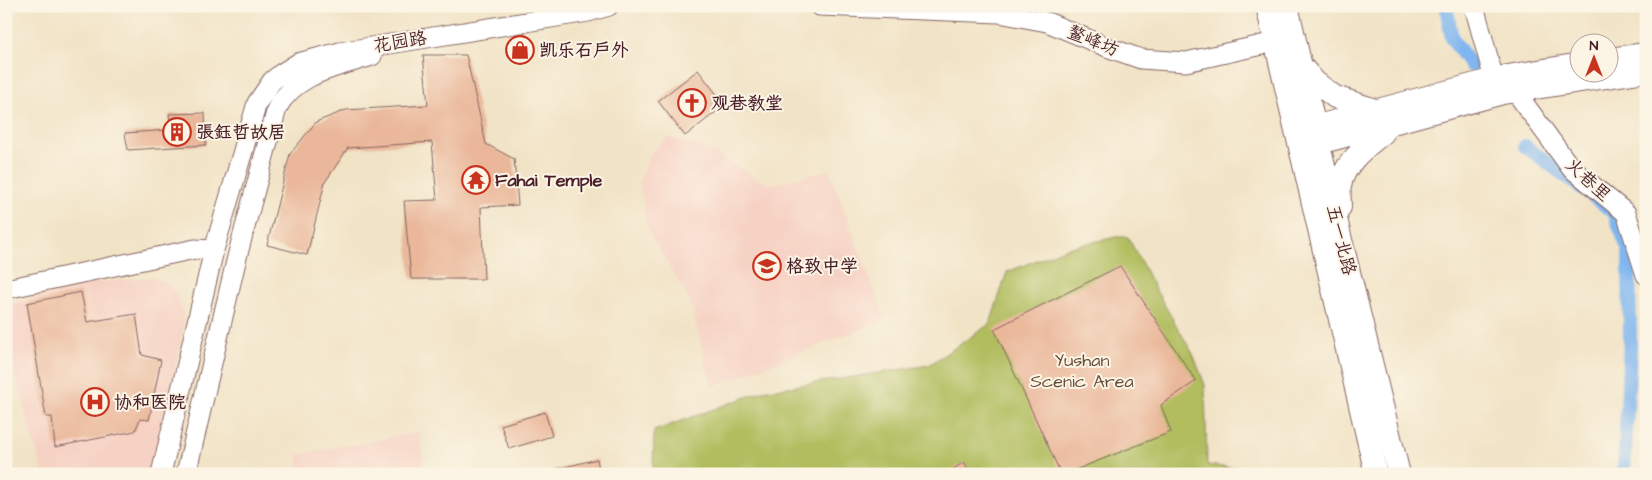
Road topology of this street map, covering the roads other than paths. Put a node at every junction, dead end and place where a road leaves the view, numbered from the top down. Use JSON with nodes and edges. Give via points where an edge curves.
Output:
{"nodes":[{"id":1,"x":609,"y":6,"type":"edge"},
{"id":2,"x":820,"y":6,"type":"edge"},
{"id":3,"x":1267,"y":6,"type":"edge"},
{"id":4,"x":1286,"y":6,"type":"edge"},
{"id":5,"x":1474,"y":6,"type":"edge"},
{"id":6,"x":443,"y":34,"type":"junction"},
{"id":7,"x":1275,"y":42,"type":"junction"},
{"id":8,"x":1646,"y":54,"type":"edge"},
{"id":9,"x":1620,"y":58,"type":"edge"},
{"id":10,"x":1300,"y":65,"type":"junction"},
{"id":11,"x":1570,"y":66,"type":"edge"},
{"id":12,"x":1646,"y":71,"type":"edge"},
{"id":13,"x":1494,"y":79,"type":"junction"},
{"id":14,"x":1515,"y":91,"type":"junction"},
{"id":15,"x":1381,"y":118,"type":"junction"},
{"id":16,"x":1307,"y":137,"type":"junction"},
{"id":17,"x":1340,"y":236,"type":"junction"},
{"id":18,"x":214,"y":250,"type":"junction"},
{"id":19,"x":1646,"y":275,"type":"edge"},
{"id":20,"x":6,"y":289,"type":"edge"},
{"id":21,"x":161,"y":474,"type":"edge"},
{"id":22,"x":186,"y":474,"type":"edge"},
{"id":23,"x":1376,"y":474,"type":"edge"},
{"id":24,"x":1399,"y":474,"type":"edge"}],
"edges":[{"from":1,"to":6,"type":"street"},
{"from":2,"to":7,"type":"street","name":"鳌峰坊","via":[[999,13],[1047,22],[1141,59],[1186,62]]},
{"from":3,"to":7,"type":"main road","name":"五一北路"},
{"from":4,"to":10,"type":"main road","name":"五一北路"},
{"from":5,"to":13,"type":"street"},
{"from":6,"to":18,"type":"street","name":"花园路","via":[[315,58],[298,63],[272,81],[256,103]]},
{"from":6,"to":22,"type":"street","name":"花园路","via":[[318,72],[282,98],[240,248]]},
{"from":7,"to":16,"type":"main road","name":"五一北路"},
{"from":8,"to":9,"type":"main road"},
{"from":10,"to":15,"type":"main road","via":[[1315,82],[1336,97]]},
{"from":10,"to":16,"type":"main road","name":"五一北路"},
{"from":11,"to":13,"type":"main road"},
{"from":12,"to":14,"type":"main road"},
{"from":13,"to":15,"type":"main road"},
{"from":14,"to":15,"type":"main road"},
{"from":14,"to":19,"type":"street","name":"火巷里","via":[[1571,168],[1626,214]]},
{"from":15,"to":16,"type":"main road"},
{"from":15,"to":17,"type":"main road","via":[[1384,133],[1349,165],[1340,186]]},
{"from":16,"to":17,"type":"main road","name":"五一北路"},
{"from":16,"to":23,"type":"main road","name":"五一北路"},
{"from":17,"to":24,"type":"main road","name":"五一北路"},
{"from":18,"to":20,"type":"street","via":[[195,249]]},
{"from":18,"to":21,"type":"street","name":"花园路"}]}
